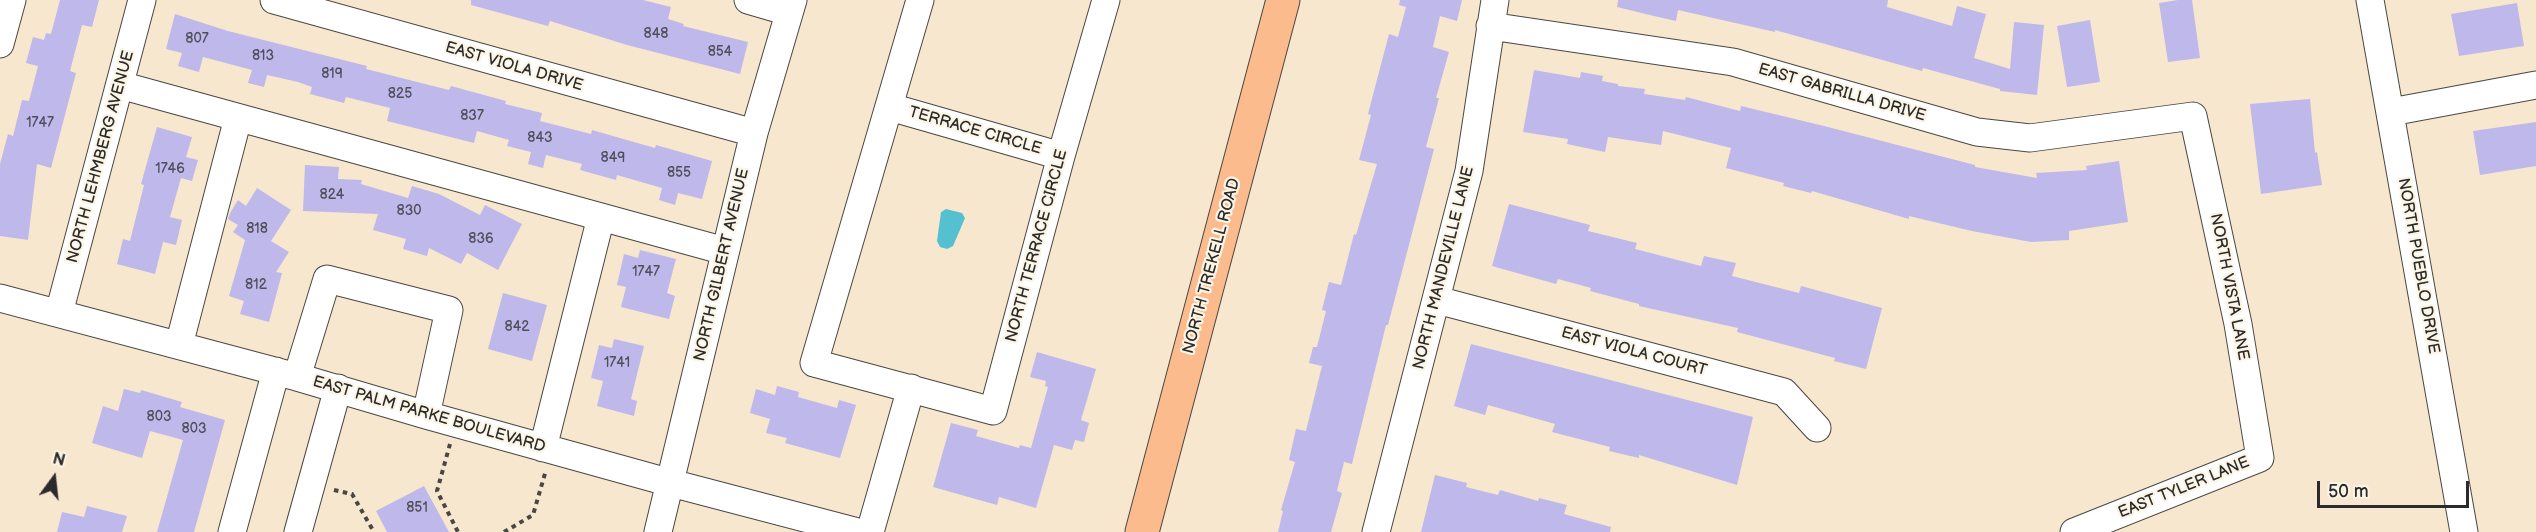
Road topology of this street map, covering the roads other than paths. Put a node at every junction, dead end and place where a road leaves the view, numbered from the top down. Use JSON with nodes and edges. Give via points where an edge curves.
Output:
{"nodes":[{"id":1,"x":12,"y":0,"type":"edge"},
{"id":2,"x":142,"y":0,"type":"edge"},
{"id":3,"x":274,"y":0,"type":"edge"},
{"id":4,"x":748,"y":0,"type":"edge"},
{"id":5,"x":920,"y":0,"type":"edge"},
{"id":6,"x":1106,"y":0,"type":"edge"},
{"id":7,"x":1283,"y":0,"type":"edge"},
{"id":8,"x":2370,"y":0,"type":"edge"},
{"id":9,"x":791,"y":6,"type":"edge"},
{"id":10,"x":1493,"y":13,"type":"edge"},
{"id":11,"x":0,"y":44,"type":"edge"},
{"id":12,"x":120,"y":85,"type":"junction"},
{"id":13,"x":2536,"y":85,"type":"edge"},
{"id":14,"x":890,"y":107,"type":"junction"},
{"id":15,"x":2391,"y":112,"type":"junction"},
{"id":16,"x":2193,"y":116,"type":"joint"},
{"id":17,"x":238,"y":118,"type":"junction"},
{"id":18,"x":754,"y":133,"type":"junction"},
{"id":19,"x":1060,"y":156,"type":"junction"},
{"id":20,"x":601,"y":217,"type":"junction"},
{"id":21,"x":726,"y":251,"type":"junction"},
{"id":22,"x":0,"y":298,"type":"edge"},
{"id":23,"x":1437,"y":300,"type":"junction"},
{"id":24,"x":59,"y":313,"type":"junction"},
{"id":25,"x":179,"y":345,"type":"junction"},
{"id":26,"x":287,"y":374,"type":"junction"},
{"id":27,"x":911,"y":387,"type":"junction"},
{"id":28,"x":338,"y":388,"type":"junction"},
{"id":29,"x":426,"y":415,"type":"junction"},
{"id":30,"x":1817,"y":428,"type":"dead end"},
{"id":31,"x":548,"y":449,"type":"junction"},
{"id":32,"x":2260,"y":458,"type":"joint"},
{"id":33,"x":671,"y":483,"type":"junction"},
{"id":34,"x":232,"y":532,"type":"edge"},
{"id":35,"x":298,"y":532,"type":"edge"},
{"id":36,"x":658,"y":532,"type":"edge"},
{"id":37,"x":858,"y":532,"type":"edge"},
{"id":38,"x":870,"y":532,"type":"edge"},
{"id":39,"x":1142,"y":532,"type":"edge"},
{"id":40,"x":1377,"y":532,"type":"edge"},
{"id":41,"x":2074,"y":532,"type":"edge"},
{"id":42,"x":2464,"y":532,"type":"edge"}],
"edges":[{"from":1,"to":11,"type":"street"},
{"from":2,"to":12,"type":"street","name":"NORTH LEHMBERG AVENUE"},
{"from":3,"to":18,"type":"street","name":"EAST VIOLA DRIVE"},
{"from":4,"to":9,"type":"street"},
{"from":5,"to":14,"type":"street","name":"NORTH TERRACE CIRCLE"},
{"from":6,"to":19,"type":"street","name":"NORTH TERRACE CIRCLE"},
{"from":7,"to":39,"type":"main road","name":"NORTH TREKELL ROAD"},
{"from":8,"to":15,"type":"street","name":"NORTH PUEBLO DRIVE"},
{"from":9,"to":18,"type":"street","name":"NORTH GILBERT AVENUE"},
{"from":10,"to":16,"type":"street","name":"EAST GABRILLA DRIVE","via":[[1733,62],[1977,132],[2030,138]]},
{"from":10,"to":23,"type":"street","name":"NORTH MANDEVILLE LANE","via":[[1469,171]]},
{"from":12,"to":17,"type":"street"},
{"from":12,"to":24,"type":"street","name":"NORTH LEHMBERG AVENUE"},
{"from":13,"to":15,"type":"street"},
{"from":14,"to":19,"type":"street","name":"TERRACE CIRCLE"},
{"from":14,"to":27,"type":"street","name":"NORTH TERRACE CIRCLE","via":[[814,363]]},
{"from":15,"to":42,"type":"street","name":"NORTH PUEBLO DRIVE"},
{"from":16,"to":32,"type":"street","name":"NORTH VISTA LANE","via":[[2238,324]]},
{"from":17,"to":20,"type":"street"},
{"from":17,"to":25,"type":"street"},
{"from":18,"to":21,"type":"street","name":"NORTH GILBERT AVENUE"},
{"from":19,"to":27,"type":"street","name":"NORTH TERRACE CIRCLE","via":[[993,411]]},
{"from":20,"to":21,"type":"street"},
{"from":20,"to":31,"type":"street"},
{"from":21,"to":33,"type":"street","name":"NORTH GILBERT AVENUE"},
{"from":22,"to":24,"type":"street","name":"EAST PALM PARKE BOULEVARD"},
{"from":23,"to":30,"type":"street","name":"EAST VIOLA COURT","via":[[1784,392]]},
{"from":23,"to":40,"type":"street","name":"NORTH MANDEVILLE LANE"},
{"from":24,"to":25,"type":"street","name":"EAST PALM PARKE BOULEVARD"},
{"from":25,"to":26,"type":"street","name":"EAST PALM PARKE BOULEVARD"},
{"from":26,"to":28,"type":"street","name":"EAST PALM PARKE BOULEVARD"},
{"from":26,"to":29,"type":"street","via":[[327,279],[449,310]]},
{"from":26,"to":34,"type":"street"},
{"from":27,"to":38,"type":"street"},
{"from":28,"to":29,"type":"street","name":"EAST PALM PARKE BOULEVARD"},
{"from":28,"to":35,"type":"street"},
{"from":29,"to":31,"type":"street","name":"EAST PALM PARKE BOULEVARD"},
{"from":31,"to":33,"type":"street","name":"EAST PALM PARKE BOULEVARD"},
{"from":32,"to":41,"type":"street","name":"EAST TYLER LANE"},
{"from":33,"to":36,"type":"street","name":"NORTH GILBERT AVENUE"},
{"from":33,"to":37,"type":"street","name":"EAST PALM PARKE BOULEVARD"}]}
